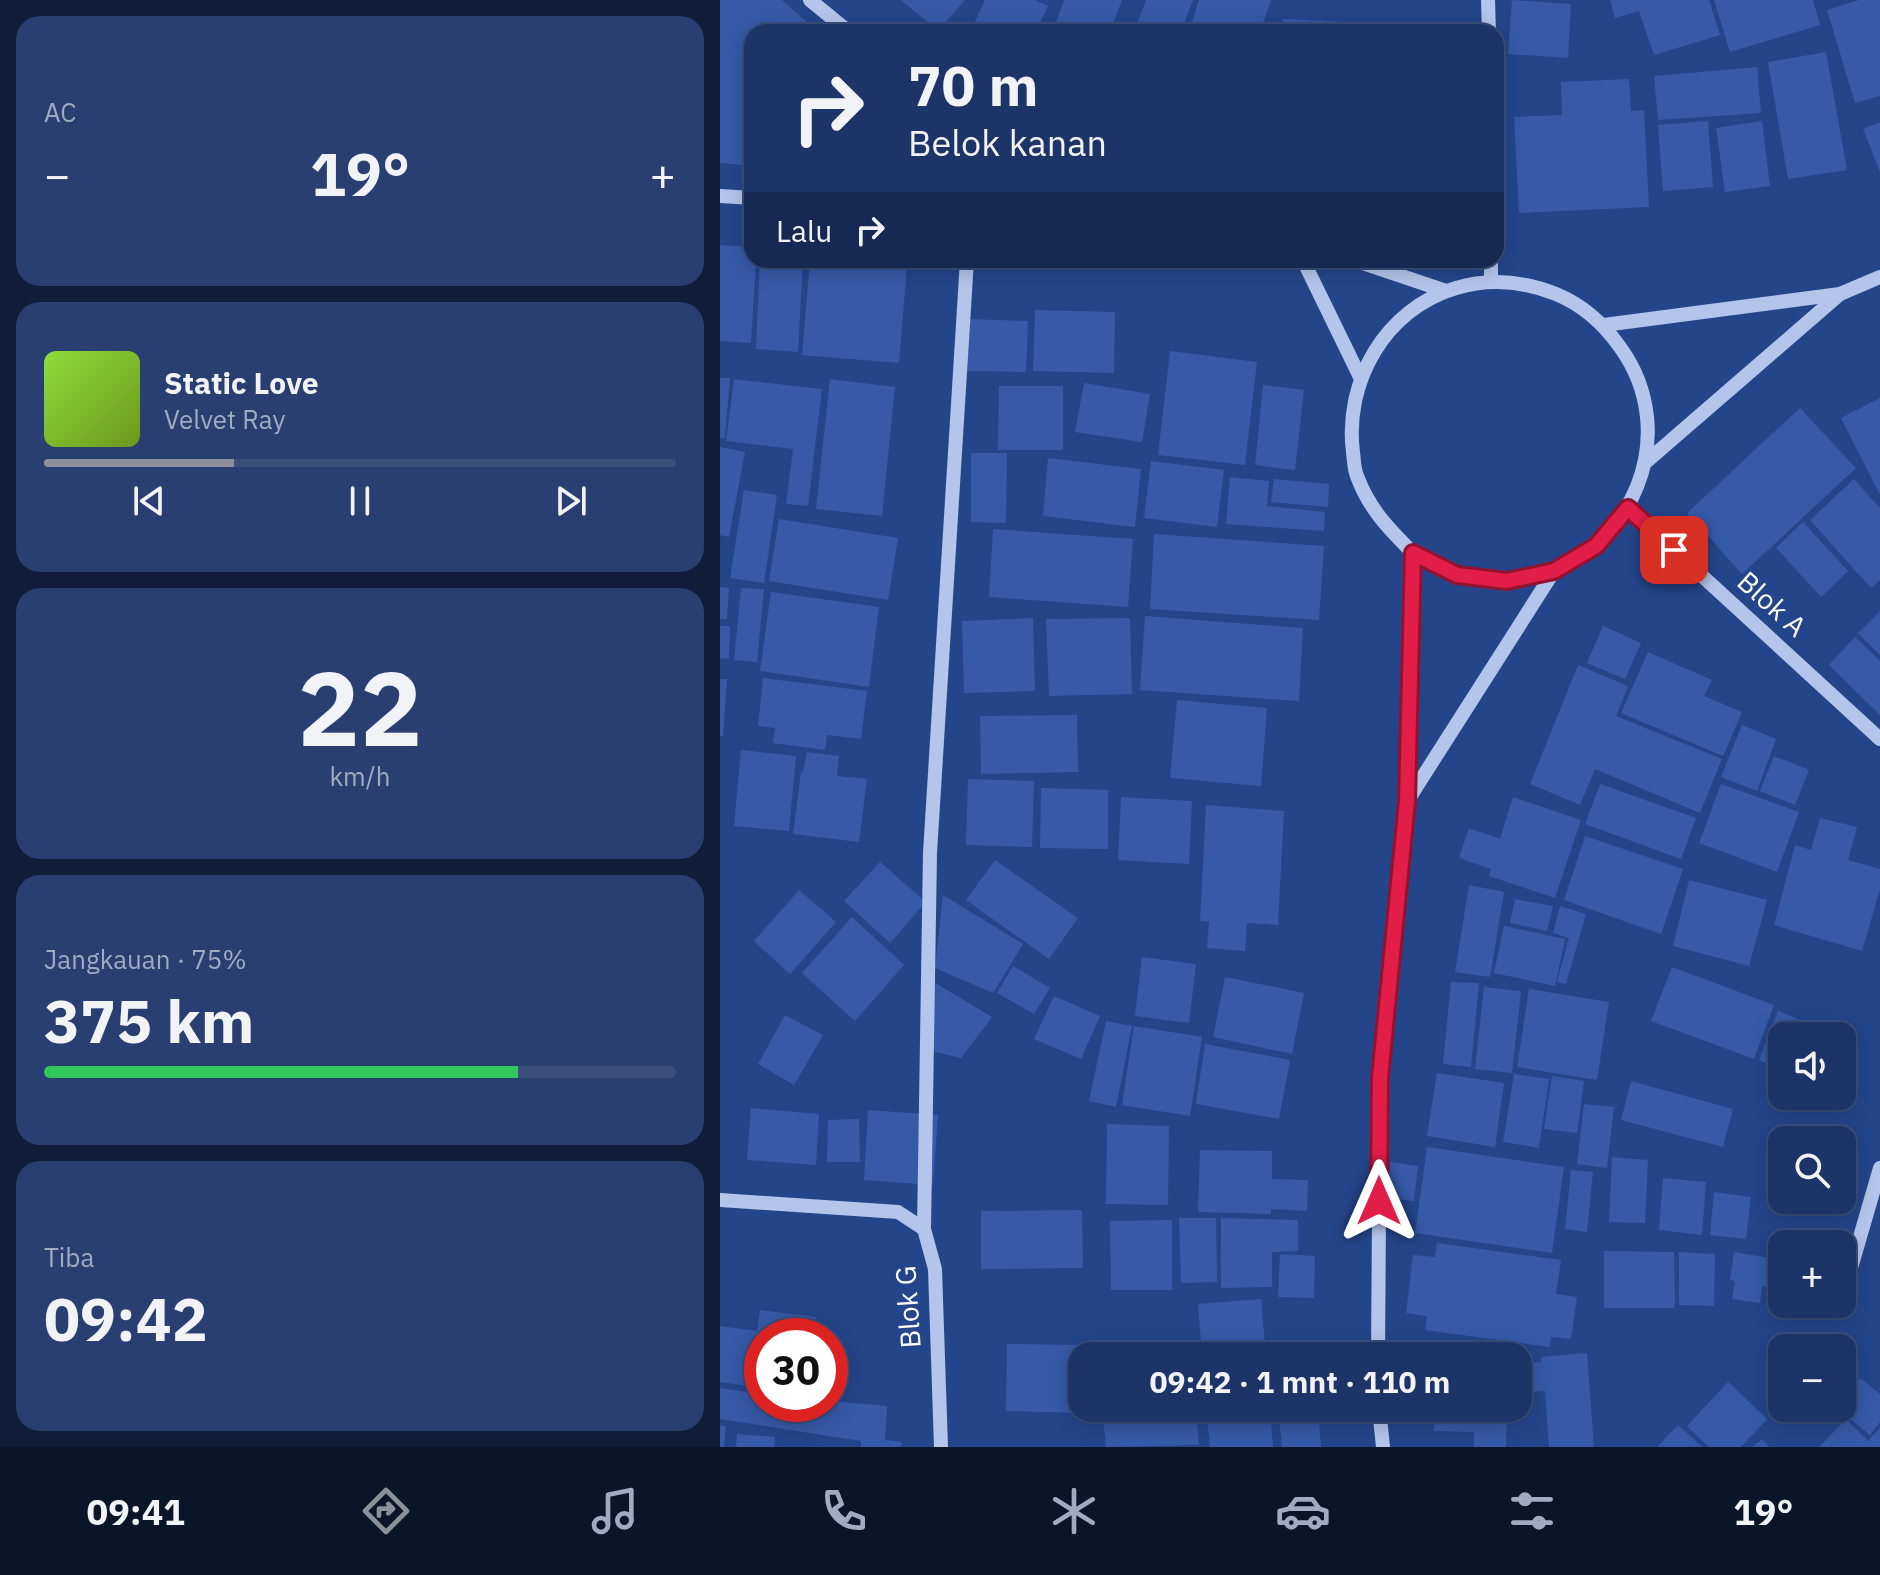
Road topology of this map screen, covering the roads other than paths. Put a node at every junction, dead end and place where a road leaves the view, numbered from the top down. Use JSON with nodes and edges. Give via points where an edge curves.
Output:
{"nodes":[{"id":1,"x":810,"y":0,"type":"edge"},
{"id":2,"x":1488,"y":0,"type":"edge"},
{"id":3,"x":839,"y":24,"type":"edge"},
{"id":4,"x":1489,"y":24,"type":"edge"},
{"id":5,"x":720,"y":196,"type":"edge"},
{"id":6,"x":744,"y":198,"type":"edge"},
{"id":7,"x":967,"y":268,"type":"edge"},
{"id":8,"x":1307,"y":268,"type":"edge"},
{"id":9,"x":1378,"y":268,"type":"edge"},
{"id":10,"x":1491,"y":268,"type":"edge"},
{"id":11,"x":1880,"y":277,"type":"edge"},
{"id":12,"x":1491,"y":282,"type":"junction"},
{"id":13,"x":1446,"y":291,"type":"junction"},
{"id":14,"x":1840,"y":294,"type":"junction"},
{"id":15,"x":1604,"y":325,"type":"junction"},
{"id":16,"x":1360,"y":377,"type":"junction"},
{"id":17,"x":1646,"y":462,"type":"junction"},
{"id":18,"x":1628,"y":508,"type":"junction"},
{"id":19,"x":1413,"y":553,"type":"junction"},
{"id":20,"x":1554,"y":571,"type":"junction"},
{"id":21,"x":1880,"y":739,"type":"edge"},
{"id":22,"x":1407,"y":801,"type":"junction"},
{"id":23,"x":1880,"y":1168,"type":"edge"},
{"id":24,"x":720,"y":1200,"type":"edge"},
{"id":25,"x":924,"y":1229,"type":"junction"},
{"id":26,"x":1856,"y":1251,"type":"edge"},
{"id":27,"x":1378,"y":1342,"type":"edge"},
{"id":28,"x":1380,"y":1422,"type":"edge"},
{"id":29,"x":941,"y":1447,"type":"edge"},
{"id":30,"x":1383,"y":1447,"type":"edge"}],
"edges":[{"from":1,"to":3,"type":"street"},
{"from":2,"to":4,"type":"street"},
{"from":5,"to":6,"type":"street"},
{"from":7,"to":25,"type":"street","via":[[930,853]]},
{"from":8,"to":16,"type":"street"},
{"from":9,"to":13,"type":"street"},
{"from":10,"to":12,"type":"street"},
{"from":11,"to":14,"type":"street"},
{"from":12,"to":13,"type":"street"},
{"from":12,"to":15,"type":"street","via":[[1533,285],[1571,300]]},
{"from":13,"to":16,"type":"street","via":[[1412,309],[1385,334]]},
{"from":14,"to":15,"type":"street"},
{"from":14,"to":17,"type":"street"},
{"from":15,"to":17,"type":"street","via":[[1633,365],[1648,413]]},
{"from":16,"to":19,"type":"street","via":[[1350,426],[1356,474],[1378,518]]},
{"from":17,"to":18,"type":"street"},
{"from":18,"to":20,"type":"street","via":[[1596,546]]},
{"from":18,"to":21,"type":"street","name":"Blok A"},
{"from":19,"to":20,"type":"street","via":[[1457,575],[1507,581]]},
{"from":19,"to":22,"type":"street"},
{"from":20,"to":22,"type":"street"},
{"from":22,"to":27,"type":"street","via":[[1380,1078]]},
{"from":23,"to":26,"type":"street"},
{"from":24,"to":25,"type":"street","name":"Blok G","via":[[898,1212]]},
{"from":25,"to":29,"type":"street","name":"Blok G","via":[[935,1269]]},
{"from":28,"to":30,"type":"street"}]}
